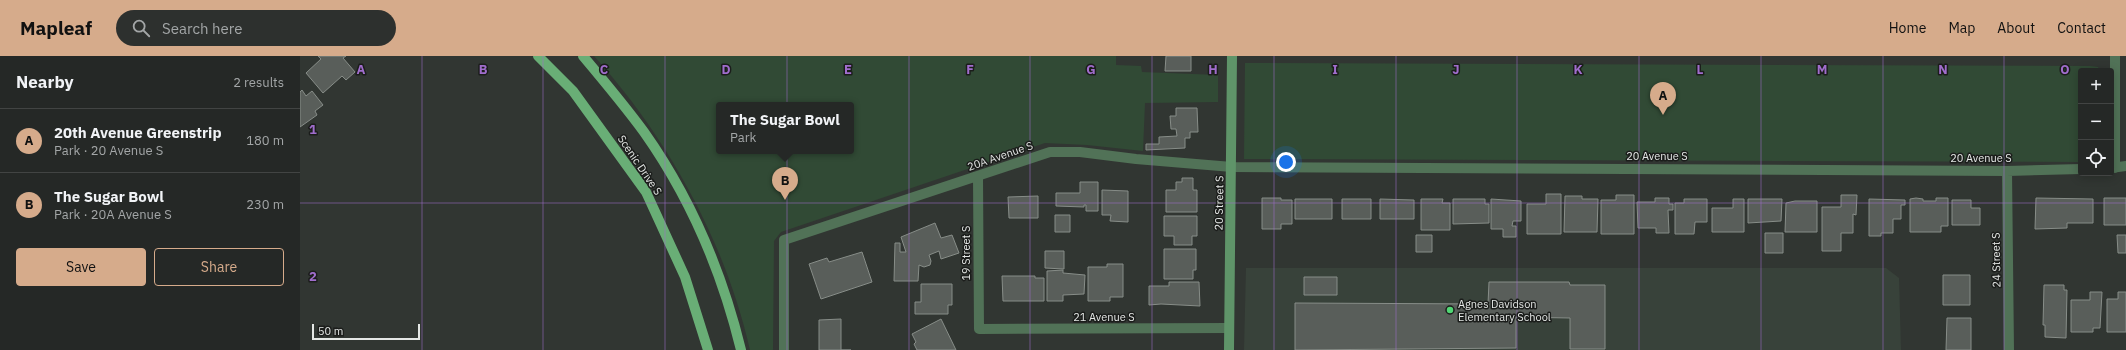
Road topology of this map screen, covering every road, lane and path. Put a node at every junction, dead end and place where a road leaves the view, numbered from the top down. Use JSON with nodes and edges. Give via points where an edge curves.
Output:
{"nodes":[{"id":1,"x":538,"y":56,"type":"edge"},
{"id":2,"x":583,"y":56,"type":"edge"},
{"id":3,"x":1232,"y":56,"type":"edge"},
{"id":4,"x":2116,"y":56,"type":"edge"},
{"id":5,"x":2114,"y":140,"type":"edge"},
{"id":6,"x":2126,"y":166,"type":"edge"},
{"id":7,"x":1232,"y":167,"type":"junction"},
{"id":8,"x":2114,"y":168,"type":"edge"},
{"id":9,"x":2078,"y":169,"type":"edge"},
{"id":10,"x":2007,"y":170,"type":"junction"},
{"id":11,"x":978,"y":176,"type":"junction"},
{"id":12,"x":1229,"y":328,"type":"junction"},
{"id":13,"x":979,"y":329,"type":"joint"},
{"id":14,"x":708,"y":350,"type":"edge"},
{"id":15,"x":741,"y":350,"type":"edge"},
{"id":16,"x":784,"y":350,"type":"edge"},
{"id":17,"x":1229,"y":350,"type":"edge"},
{"id":18,"x":2009,"y":350,"type":"edge"}],
"edges":[{"from":1,"to":14,"type":"main road","name":"Scenic Drive S","via":[[573,91],[646,192],[685,277]]},
{"from":2,"to":15,"type":"main road","name":"Scenic Drive S","via":[[644,132],[691,211],[720,280]]},
{"from":3,"to":7,"type":"street","name":"20 Street S"},
{"from":4,"to":5,"type":"street"},
{"from":6,"to":8,"type":"street"},
{"from":7,"to":10,"type":"street","name":"20 Avenue S"},
{"from":7,"to":11,"type":"street","name":"20A Avenue S","via":[[1080,152],[1050,152]]},
{"from":7,"to":12,"type":"street","name":"20 Street S"},
{"from":9,"to":10,"type":"street","name":"20 Avenue S"},
{"from":10,"to":18,"type":"street","name":"24 Street S"},
{"from":11,"to":13,"type":"street","name":"19 Street S"},
{"from":11,"to":16,"type":"street","name":"20A Avenue S","via":[[784,240]]},
{"from":12,"to":13,"type":"street","name":"21 Avenue S"},
{"from":12,"to":17,"type":"street","name":"20 Street S"}]}
